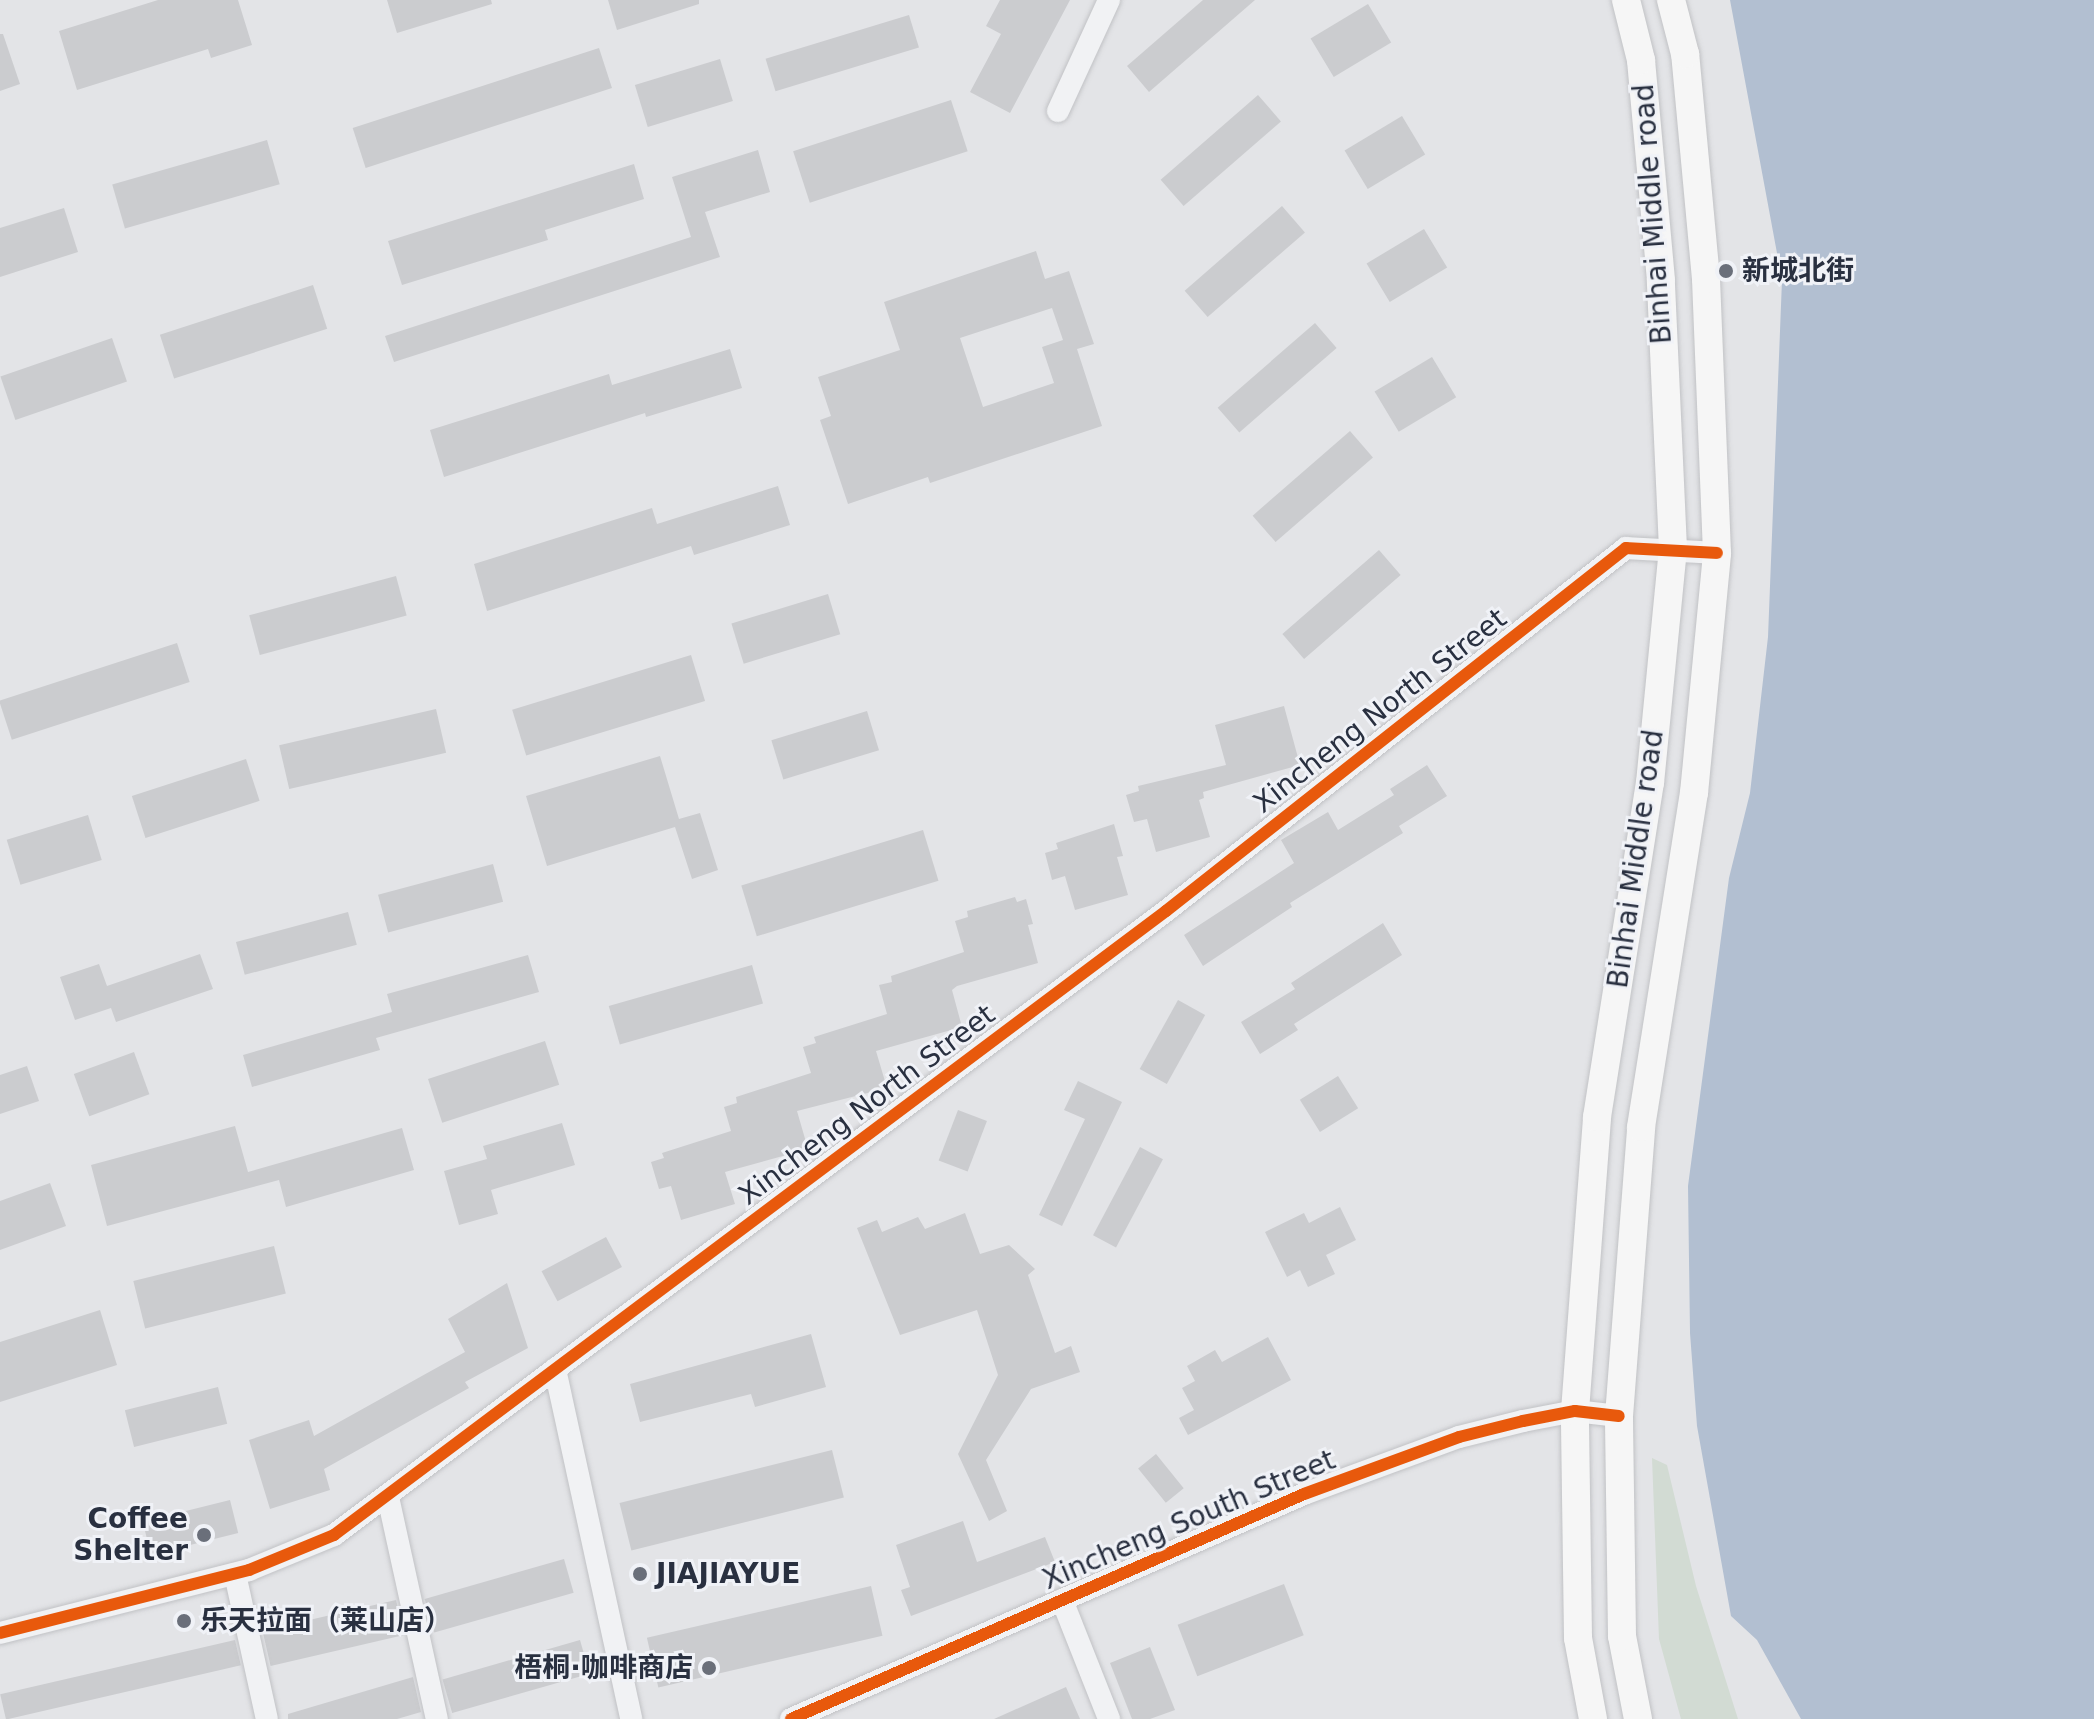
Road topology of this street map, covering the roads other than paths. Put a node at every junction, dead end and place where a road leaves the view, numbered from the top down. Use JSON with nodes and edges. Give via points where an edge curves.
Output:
{"nodes":[{"id":1,"x":1109,"y":0,"type":"edge"},
{"id":2,"x":1626,"y":0,"type":"edge"},
{"id":3,"x":1671,"y":0,"type":"edge"},
{"id":4,"x":1058,"y":111,"type":"dead end"},
{"id":5,"x":1673,"y":549,"type":"junction"},
{"id":6,"x":1717,"y":553,"type":"junction"},
{"id":7,"x":555,"y":1369,"type":"junction"},
{"id":8,"x":1575,"y":1411,"type":"junction"},
{"id":9,"x":1619,"y":1416,"type":"junction"},
{"id":10,"x":388,"y":1497,"type":"junction"},
{"id":11,"x":235,"y":1574,"type":"junction"},
{"id":12,"x":1062,"y":1600,"type":"junction"},
{"id":13,"x":0,"y":1633,"type":"edge"},
{"id":14,"x":267,"y":1719,"type":"edge"},
{"id":15,"x":437,"y":1719,"type":"edge"},
{"id":16,"x":631,"y":1719,"type":"edge"},
{"id":17,"x":791,"y":1719,"type":"edge"},
{"id":18,"x":1109,"y":1719,"type":"edge"},
{"id":19,"x":1593,"y":1719,"type":"edge"},
{"id":20,"x":1638,"y":1719,"type":"edge"}],
"edges":[{"from":1,"to":4,"type":"street"},
{"from":2,"to":5,"type":"main road","name":"Binhai Middle road","via":[[1641,60],[1661,280]]},
{"from":3,"to":6,"type":"main road","name":"Binhai Middle road","via":[[1685,54],[1706,279]]},
{"from":5,"to":6,"type":"street","name":"Xincheng North Street"},
{"from":5,"to":7,"type":"street","name":"Xincheng North Street","via":[[1626,548],[1166,911]]},
{"from":5,"to":8,"type":"main road","name":"Binhai Middle road","via":[[1650,783],[1597,1117]]},
{"from":6,"to":9,"type":"main road","name":"Binhai Middle road","via":[[1694,793],[1641,1127]]},
{"from":7,"to":10,"type":"street","name":"Xincheng North Street"},
{"from":7,"to":16,"type":"street"},
{"from":8,"to":9,"type":"street","name":"Xincheng South Street"},
{"from":8,"to":12,"type":"street","name":"Xincheng South Street","via":[[1459,1437],[1318,1488]]},
{"from":8,"to":19,"type":"main road","name":"Binhai Middle road","via":[[1578,1638]]},
{"from":9,"to":20,"type":"main road","name":"Binhai Middle road","via":[[1622,1636]]},
{"from":10,"to":11,"type":"street","name":"Xincheng North Street","via":[[334,1535]]},
{"from":10,"to":15,"type":"street"},
{"from":11,"to":13,"type":"street","name":"Xincheng North Street"},
{"from":11,"to":14,"type":"street"},
{"from":12,"to":17,"type":"street","name":"Xincheng South Street"},
{"from":12,"to":18,"type":"street"}]}
